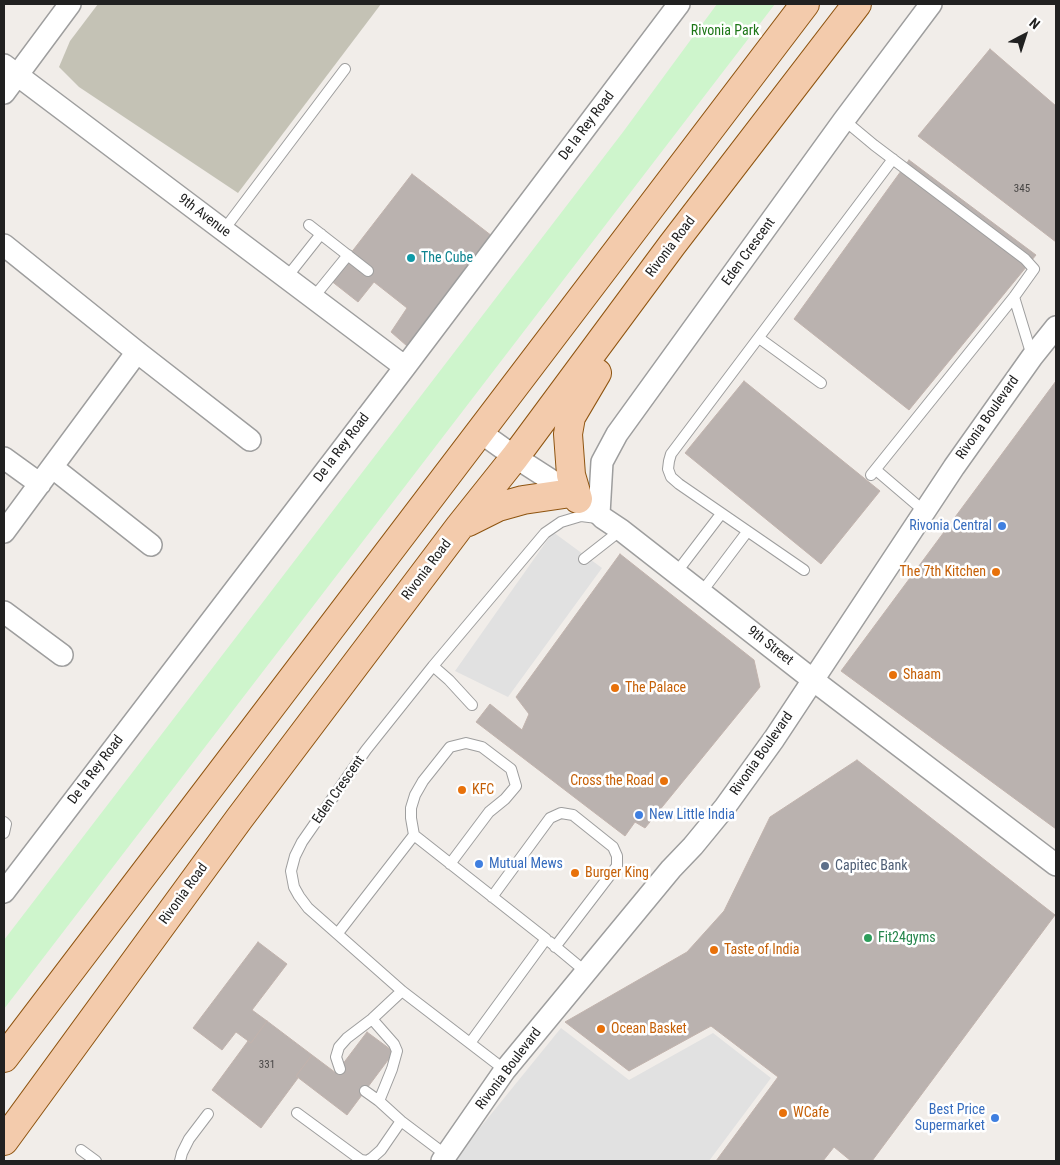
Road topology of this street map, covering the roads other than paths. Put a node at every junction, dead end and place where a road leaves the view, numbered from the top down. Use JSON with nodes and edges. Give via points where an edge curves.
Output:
{"nodes":[{"id":1,"x":70,"y":4,"type":"edge"},
{"id":2,"x":679,"y":4,"type":"edge"},
{"id":3,"x":806,"y":4,"type":"edge"},
{"id":4,"x":857,"y":4,"type":"edge"},
{"id":5,"x":931,"y":4,"type":"edge"},
{"id":6,"x":345,"y":69,"type":"dead end"},
{"id":7,"x":10,"y":70,"type":"edge"},
{"id":8,"x":4,"y":92,"type":"edge"},
{"id":9,"x":844,"y":120,"type":"junction"},
{"id":10,"x":892,"y":159,"type":"junction"},
{"id":11,"x":309,"y":226,"type":"dead end"},
{"id":12,"x":223,"y":231,"type":"junction"},
{"id":13,"x":321,"y":234,"type":"junction"},
{"id":14,"x":4,"y":245,"type":"edge"},
{"id":15,"x":672,"y":245,"type":"junction"},
{"id":16,"x":348,"y":254,"type":"junction"},
{"id":17,"x":368,"y":271,"type":"dead end"},
{"id":18,"x":286,"y":278,"type":"junction"},
{"id":19,"x":313,"y":298,"type":"junction"},
{"id":20,"x":1014,"y":298,"type":"junction"},
{"id":21,"x":1056,"y":327,"type":"edge"},
{"id":22,"x":759,"y":338,"type":"junction"},
{"id":23,"x":137,"y":352,"type":"junction"},
{"id":24,"x":1032,"y":357,"type":"junction"},
{"id":25,"x":404,"y":367,"type":"junction"},
{"id":26,"x":821,"y":383,"type":"dead end"},
{"id":27,"x":480,"y":432,"type":"junction"},
{"id":28,"x":250,"y":440,"type":"dead end"},
{"id":29,"x":515,"y":457,"type":"junction"},
{"id":30,"x":4,"y":458,"type":"edge"},
{"id":31,"x":52,"y":467,"type":"junction"},
{"id":32,"x":40,"y":484,"type":"junction"},
{"id":33,"x":588,"y":506,"type":"junction"},
{"id":34,"x":924,"y":511,"type":"junction"},
{"id":35,"x":721,"y":514,"type":"junction"},
{"id":36,"x":460,"y":526,"type":"junction"},
{"id":37,"x":621,"y":530,"type":"junction"},
{"id":38,"x":4,"y":532,"type":"edge"},
{"id":39,"x":747,"y":532,"type":"junction"},
{"id":40,"x":151,"y":545,"type":"dead end"},
{"id":41,"x":584,"y":559,"type":"dead end"},
{"id":42,"x":804,"y":570,"type":"dead end"},
{"id":43,"x":676,"y":573,"type":"junction"},
{"id":44,"x":701,"y":593,"type":"junction"},
{"id":45,"x":4,"y":612,"type":"edge"},
{"id":46,"x":62,"y":655,"type":"dead end"},
{"id":47,"x":433,"y":666,"type":"junction"},
{"id":48,"x":813,"y":680,"type":"junction"},
{"id":49,"x":472,"y":705,"type":"dead end"},
{"id":50,"x":4,"y":822,"type":"edge"},
{"id":51,"x":4,"y":833,"type":"edge"},
{"id":52,"x":414,"y":836,"type":"junction"},
{"id":53,"x":450,"y":864,"type":"junction"},
{"id":54,"x":1056,"y":865,"type":"edge"},
{"id":55,"x":4,"y":892,"type":"edge"},
{"id":56,"x":492,"y":897,"type":"junction"},
{"id":57,"x":338,"y":934,"type":"junction"},
{"id":58,"x":546,"y":939,"type":"junction"},
{"id":59,"x":556,"y":946,"type":"junction"},
{"id":60,"x":586,"y":972,"type":"junction"},
{"id":61,"x":402,"y":991,"type":"junction"},
{"id":62,"x":372,"y":1019,"type":"junction"},
{"id":63,"x":470,"y":1043,"type":"junction"},
{"id":64,"x":4,"y":1058,"type":"edge"},
{"id":65,"x":340,"y":1069,"type":"dead end"},
{"id":66,"x":505,"y":1070,"type":"junction"},
{"id":67,"x":365,"y":1091,"type":"dead end"},
{"id":68,"x":379,"y":1101,"type":"junction"},
{"id":69,"x":297,"y":1113,"type":"dead end"},
{"id":70,"x":208,"y":1114,"type":"dead end"},
{"id":71,"x":401,"y":1121,"type":"junction"},
{"id":72,"x":4,"y":1141,"type":"edge"},
{"id":73,"x":81,"y":1150,"type":"dead end"},
{"id":74,"x":444,"y":1158,"type":"edge"},
{"id":75,"x":96,"y":1161,"type":"edge"},
{"id":76,"x":180,"y":1161,"type":"edge"}],
"edges":[{"from":1,"to":7,"type":"street"},
{"from":2,"to":25,"type":"street","name":"De la Rey Road"},
{"from":3,"to":27,"type":"main road"},
{"from":4,"to":15,"type":"main road","name":"Rivonia Road"},
{"from":5,"to":9,"type":"street","name":"Eden Crescent"},
{"from":6,"to":12,"type":"lane"},
{"from":7,"to":8,"type":"street"},
{"from":7,"to":12,"type":"street","name":"9th Avenue"},
{"from":9,"to":10,"type":"lane"},
{"from":9,"to":33,"type":"street","name":"Eden Crescent","via":[[617,434],[602,462]]},
{"from":10,"to":20,"type":"lane","via":[[1034,269]]},
{"from":10,"to":22,"type":"lane"},
{"from":11,"to":13,"type":"lane"},
{"from":12,"to":18,"type":"street","name":"9th Avenue"},
{"from":13,"to":16,"type":"lane"},
{"from":13,"to":18,"type":"lane"},
{"from":14,"to":23,"type":"street"},
{"from":15,"to":29,"type":"main road","name":"Rivonia Road"},
{"from":15,"to":33,"type":"main road","via":[[648,301],[570,417],[571,475]]},
{"from":16,"to":17,"type":"lane"},
{"from":16,"to":19,"type":"lane"},
{"from":18,"to":19,"type":"street","name":"9th Avenue"},
{"from":19,"to":25,"type":"street","name":"9th Avenue"},
{"from":20,"to":24,"type":"lane"},
{"from":20,"to":34,"type":"lane","via":[[873,472]]},
{"from":21,"to":24,"type":"street","name":"Rivonia Boulevard"},
{"from":22,"to":26,"type":"lane"},
{"from":22,"to":35,"type":"lane","via":[[671,454],[669,461],[671,477]]},
{"from":23,"to":28,"type":"street"},
{"from":23,"to":31,"type":"street"},
{"from":24,"to":34,"type":"street","name":"Rivonia Boulevard"},
{"from":25,"to":55,"type":"street","name":"De la Rey Road"},
{"from":27,"to":29,"type":"street","name":"9th Street"},
{"from":27,"to":64,"type":"main road"},
{"from":29,"to":33,"type":"street","name":"9th Street"},
{"from":29,"to":36,"type":"main road","name":"Rivonia Road"},
{"from":30,"to":32,"type":"street"},
{"from":31,"to":32,"type":"street"},
{"from":31,"to":40,"type":"street"},
{"from":32,"to":38,"type":"street"},
{"from":33,"to":36,"type":"main road","via":[[523,500],[498,507]]},
{"from":33,"to":37,"type":"street","name":"9th Street"},
{"from":33,"to":47,"type":"lane","name":"Eden Crescent","via":[[580,516],[561,522],[545,533]]},
{"from":34,"to":48,"type":"street","name":"Rivonia Boulevard"},
{"from":35,"to":39,"type":"lane"},
{"from":35,"to":43,"type":"lane"},
{"from":36,"to":72,"type":"main road","name":"Rivonia Road"},
{"from":37,"to":41,"type":"lane"},
{"from":37,"to":43,"type":"street","name":"9th Street"},
{"from":39,"to":42,"type":"lane"},
{"from":39,"to":44,"type":"lane"},
{"from":43,"to":44,"type":"street","name":"9th Street"},
{"from":44,"to":48,"type":"street","name":"9th Street"},
{"from":45,"to":46,"type":"street"},
{"from":47,"to":49,"type":"lane"},
{"from":47,"to":57,"type":"lane","name":"Eden Crescent","via":[[366,750],[302,842],[296,856],[292,871],[294,887],[308,908]]},
{"from":48,"to":54,"type":"street","name":"9th Street"},
{"from":48,"to":60,"type":"street","name":"Rivonia Boulevard","via":[[725,807]]},
{"from":50,"to":51,"type":"lane"},
{"from":52,"to":53,"type":"lane"},
{"from":52,"to":53,"type":"lane","via":[[411,808],[415,796],[450,747],[466,743],[482,747],[511,769],[516,786],[489,812]]},
{"from":52,"to":57,"type":"lane"},
{"from":53,"to":56,"type":"lane"},
{"from":56,"to":58,"type":"lane"},
{"from":56,"to":59,"type":"lane","via":[[550,818],[561,813],[580,821],[613,847],[617,866]]},
{"from":57,"to":61,"type":"lane","name":"Eden Crescent"},
{"from":58,"to":59,"type":"lane"},
{"from":58,"to":63,"type":"lane"},
{"from":59,"to":60,"type":"lane"},
{"from":60,"to":66,"type":"street","name":"Rivonia Boulevard"},
{"from":61,"to":62,"type":"lane"},
{"from":61,"to":63,"type":"lane","name":"Eden Crescent"},
{"from":62,"to":65,"type":"lane","via":[[339,1047],[336,1057]]},
{"from":62,"to":68,"type":"lane","via":[[397,1051]]},
{"from":63,"to":66,"type":"lane","name":"Eden Crescent"},
{"from":66,"to":74,"type":"street","name":"Rivonia Boulevard"},
{"from":67,"to":68,"type":"lane"},
{"from":68,"to":71,"type":"lane"},
{"from":69,"to":71,"type":"lane","via":[[361,1160],[367,1161],[381,1150]]},
{"from":70,"to":76,"type":"lane","via":[[189,1139]]},
{"from":71,"to":74,"type":"lane"},
{"from":73,"to":75,"type":"lane"}]}
